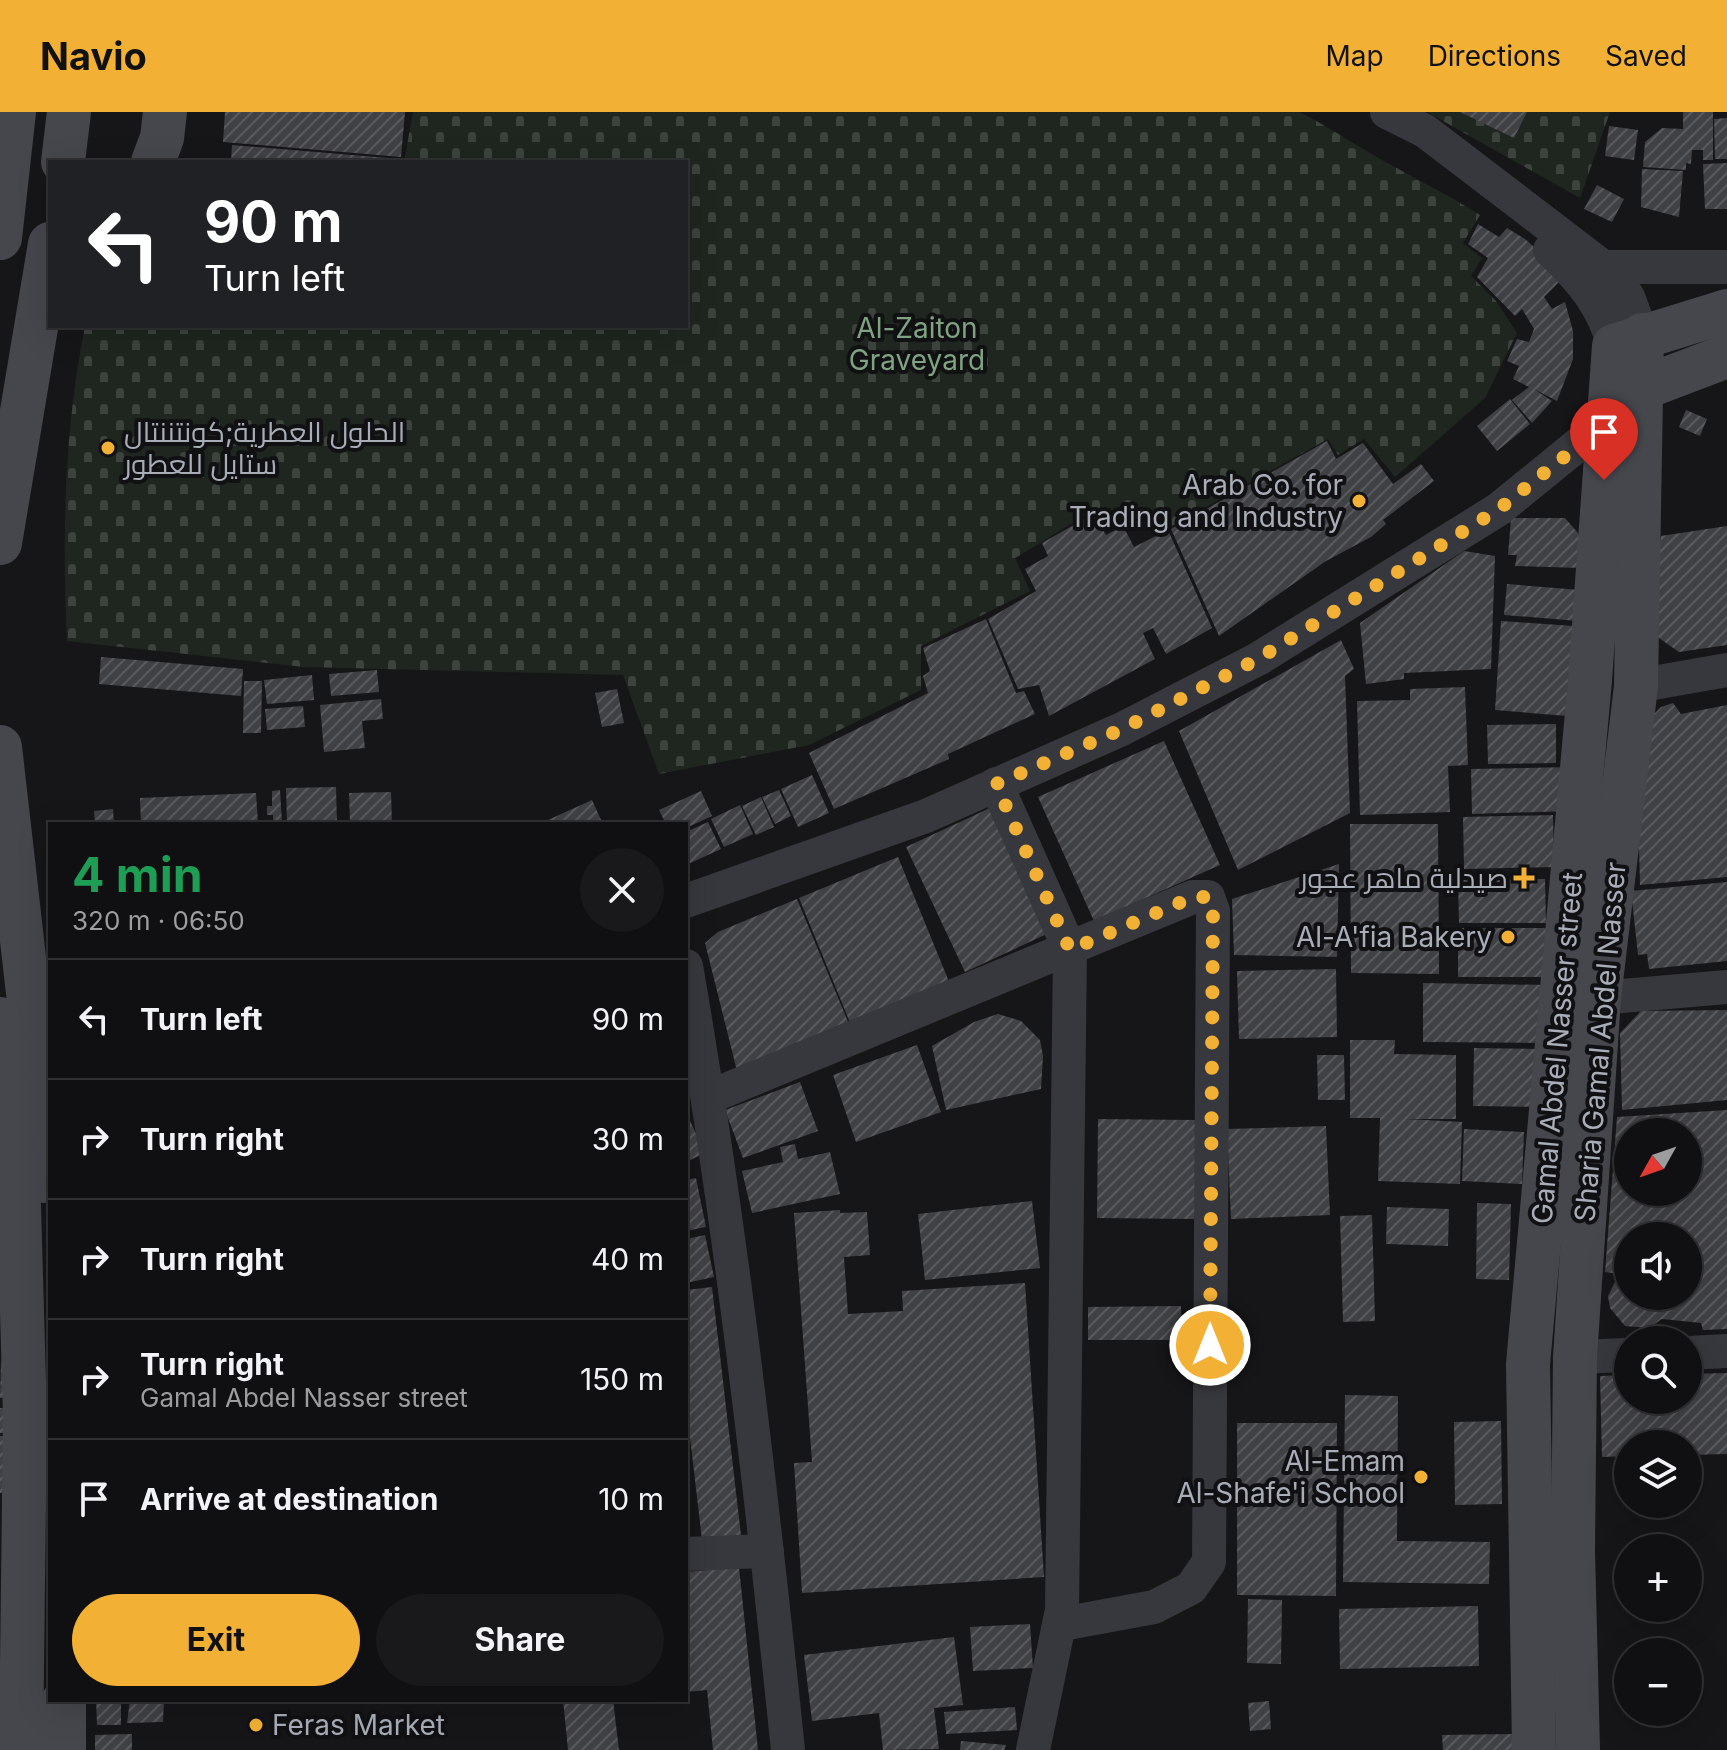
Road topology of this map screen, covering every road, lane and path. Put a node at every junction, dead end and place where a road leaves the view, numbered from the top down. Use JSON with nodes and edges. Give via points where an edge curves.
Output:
{"nodes":[{"id":1,"x":14,"y":112,"type":"edge"},
{"id":2,"x":69,"y":112,"type":"edge"},
{"id":3,"x":165,"y":112,"type":"edge"},
{"id":4,"x":1387,"y":112,"type":"edge"},
{"id":5,"x":1425,"y":131,"type":"junction"},
{"id":6,"x":63,"y":160,"type":"edge"},
{"id":7,"x":154,"y":160,"type":"edge"},
{"id":8,"x":0,"y":238,"type":"edge"},
{"id":9,"x":1603,"y":267,"type":"junction"},
{"id":10,"x":1727,"y":267,"type":"edge"},
{"id":11,"x":48,"y":268,"type":"edge"},
{"id":12,"x":1727,"y":311,"type":"edge"},
{"id":13,"x":1628,"y":341,"type":"junction"},
{"id":14,"x":1727,"y":356,"type":"edge"},
{"id":15,"x":1643,"y":388,"type":"junction"},
{"id":16,"x":1608,"y":422,"type":"junction"},
{"id":17,"x":0,"y":543,"type":"edge"},
{"id":18,"x":1727,"y":670,"type":"edge"},
{"id":19,"x":1636,"y":686,"type":"junction"},
{"id":20,"x":0,"y":747,"type":"edge"},
{"id":21,"x":996,"y":784,"type":"junction"},
{"id":22,"x":688,"y":900,"type":"edge"},
{"id":23,"x":1070,"y":950,"type":"junction"},
{"id":24,"x":688,"y":977,"type":"edge"},
{"id":25,"x":1727,"y":987,"type":"edge"},
{"id":26,"x":1599,"y":998,"type":"junction"},
{"id":27,"x":2,"y":1038,"type":"edge"},
{"id":28,"x":709,"y":1097,"type":"junction"},
{"id":29,"x":47,"y":1170,"type":"edge"},
{"id":30,"x":48,"y":1224,"type":"edge"},
{"id":31,"x":1727,"y":1351,"type":"edge"},
{"id":32,"x":1702,"y":1352,"type":"edge"},
{"id":33,"x":1614,"y":1356,"type":"edge"},
{"id":34,"x":1575,"y":1357,"type":"junction"},
{"id":35,"x":767,"y":1551,"type":"junction"},
{"id":36,"x":688,"y":1554,"type":"edge"},
{"id":37,"x":1062,"y":1624,"type":"junction"},
{"id":38,"x":64,"y":1702,"type":"edge"},
{"id":39,"x":21,"y":1750,"type":"edge"},
{"id":40,"x":64,"y":1750,"type":"edge"},
{"id":41,"x":788,"y":1750,"type":"edge"},
{"id":42,"x":1033,"y":1750,"type":"edge"},
{"id":43,"x":1534,"y":1750,"type":"edge"},
{"id":44,"x":1578,"y":1750,"type":"edge"}],
"edges":[{"from":1,"to":8,"type":"main road"},
{"from":2,"to":6,"type":"main road"},
{"from":3,"to":7,"type":"main road"},
{"from":4,"to":5,"type":"street"},
{"from":5,"to":9,"type":"street"},
{"from":5,"to":13,"type":"street","via":[[1583,280]]},
{"from":9,"to":10,"type":"street"},
{"from":9,"to":13,"type":"street","via":[[1628,297]]},
{"from":11,"to":17,"type":"main road"},
{"from":12,"to":13,"type":"main road"},
{"from":13,"to":15,"type":"main road","name":"Sharia Gamal Abdel Nasser"},
{"from":13,"to":16,"type":"main road","name":"Gamal Abdel Nasser street"},
{"from":14,"to":15,"type":"main road"},
{"from":15,"to":16,"type":"street"},
{"from":15,"to":19,"type":"main road","name":"Sharia Gamal Abdel Nasser"},
{"from":16,"to":21,"type":"street","via":[[1499,509],[1258,659],[1122,729]]},
{"from":16,"to":43,"type":"main road","name":"Gamal Abdel Nasser street","via":[[1528,1364]]},
{"from":18,"to":19,"type":"street"},
{"from":19,"to":26,"type":"main road","name":"Sharia Gamal Abdel Nasser"},
{"from":20,"to":29,"type":"main road"},
{"from":21,"to":22,"type":"street","via":[[926,816]]},
{"from":21,"to":23,"type":"street"},
{"from":23,"to":28,"type":"street"},
{"from":23,"to":37,"type":"street"},
{"from":23,"to":37,"type":"street","via":[[1193,897],[1208,897],[1213,911],[1209,1562],[1191,1588],[1154,1607]]},
{"from":24,"to":28,"type":"street"},
{"from":25,"to":26,"type":"street"},
{"from":26,"to":34,"type":"main road","name":"Sharia Gamal Abdel Nasser"},
{"from":27,"to":39,"type":"main road","via":[[18,1170],[25,1417]]},
{"from":28,"to":35,"type":"street"},
{"from":29,"to":30,"type":"main road"},
{"from":31,"to":32,"type":"street"},
{"from":33,"to":34,"type":"street"},
{"from":34,"to":44,"type":"main road","name":"Sharia Gamal Abdel Nasser"},
{"from":35,"to":36,"type":"street"},
{"from":35,"to":41,"type":"street"},
{"from":37,"to":42,"type":"street"},
{"from":38,"to":40,"type":"main road"}]}
